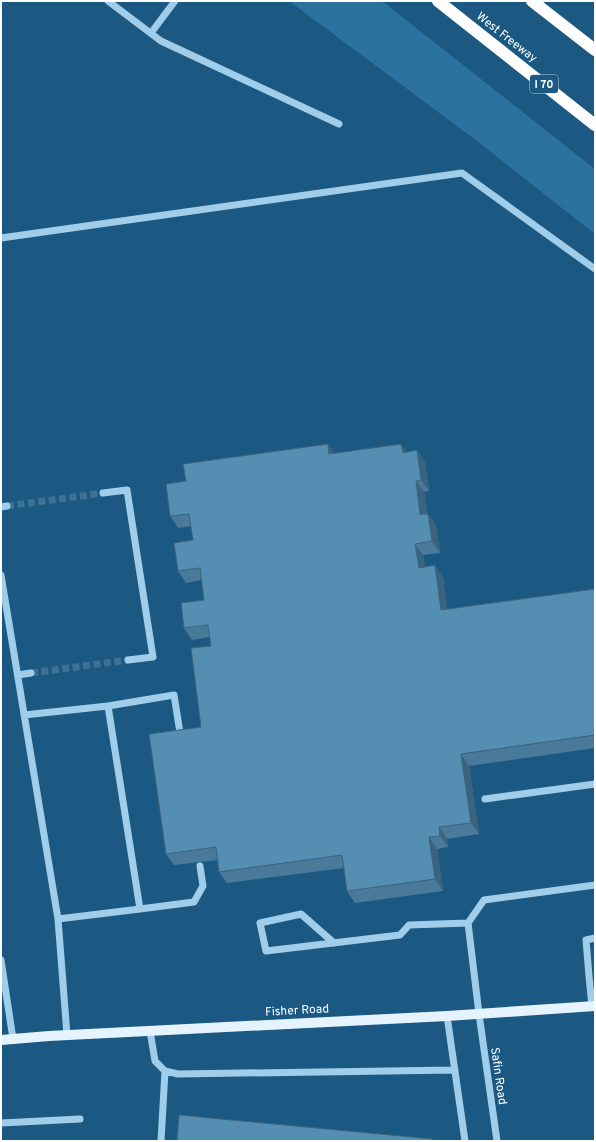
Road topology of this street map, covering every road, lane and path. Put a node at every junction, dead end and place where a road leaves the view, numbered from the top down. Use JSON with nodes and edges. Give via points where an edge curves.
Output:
{"nodes":[{"id":1,"x":108,"y":1,"type":"edge"},
{"id":2,"x":175,"y":1,"type":"edge"},
{"id":3,"x":438,"y":1,"type":"edge"},
{"id":4,"x":532,"y":1,"type":"edge"},
{"id":5,"x":151,"y":33,"type":"junction"},
{"id":6,"x":595,"y":50,"type":"edge"},
{"id":7,"x":339,"y":124,"type":"dead end"},
{"id":8,"x":595,"y":125,"type":"edge"},
{"id":9,"x":1,"y":238,"type":"edge"},
{"id":10,"x":595,"y":269,"type":"edge"},
{"id":11,"x":103,"y":493,"type":"tunnel mouth"},
{"id":12,"x":1,"y":575,"type":"edge"},
{"id":13,"x":128,"y":660,"type":"tunnel mouth"},
{"id":14,"x":31,"y":673,"type":"tunnel mouth"},
{"id":15,"x":18,"y":675,"type":"junction"},
{"id":16,"x":108,"y":706,"type":"junction"},
{"id":17,"x":24,"y":715,"type":"junction"},
{"id":18,"x":181,"y":739,"type":"edge"},
{"id":19,"x":595,"y":784,"type":"edge"},
{"id":20,"x":485,"y":799,"type":"dead end"},
{"id":21,"x":200,"y":866,"type":"edge"},
{"id":22,"x":595,"y":885,"type":"edge"},
{"id":23,"x":140,"y":908,"type":"junction"},
{"id":24,"x":58,"y":919,"type":"junction"},
{"id":25,"x":468,"y":923,"type":"junction"},
{"id":26,"x":595,"y":938,"type":"edge"},
{"id":27,"x":334,"y":943,"type":"junction"},
{"id":28,"x":1,"y":960,"type":"edge"},
{"id":29,"x":594,"y":1007,"type":"edge"},
{"id":30,"x":479,"y":1014,"type":"junction"},
{"id":31,"x":447,"y":1016,"type":"junction"},
{"id":32,"x":150,"y":1031,"type":"junction"},
{"id":33,"x":68,"y":1035,"type":"junction"},
{"id":34,"x":13,"y":1039,"type":"junction"},
{"id":35,"x":1,"y":1040,"type":"edge"},
{"id":36,"x":455,"y":1070,"type":"junction"},
{"id":37,"x":166,"y":1071,"type":"junction"},
{"id":38,"x":80,"y":1119,"type":"dead end"},
{"id":39,"x":1,"y":1123,"type":"edge"},
{"id":40,"x":162,"y":1141,"type":"edge"},
{"id":41,"x":465,"y":1141,"type":"edge"},
{"id":42,"x":497,"y":1141,"type":"edge"}],
"edges":[{"from":1,"to":5,"type":"street"},
{"from":2,"to":5,"type":"street"},
{"from":3,"to":8,"type":"highway","name":"West Freeway","number":"I 70"},
{"from":4,"to":6,"type":"highway"},
{"from":5,"to":7,"type":"street","via":[[161,41]]},
{"from":9,"to":10,"type":"street","via":[[462,173]]},
{"from":11,"to":13,"type":"street","via":[[127,490],[153,657]]},
{"from":12,"to":15,"type":"street"},
{"from":14,"to":15,"type":"street"},
{"from":15,"to":17,"type":"street"},
{"from":16,"to":17,"type":"street"},
{"from":16,"to":18,"type":"street","via":[[174,695]]},
{"from":16,"to":23,"type":"street"},
{"from":17,"to":24,"type":"street"},
{"from":19,"to":20,"type":"street"},
{"from":21,"to":23,"type":"street","via":[[203,886],[194,902]]},
{"from":22,"to":25,"type":"street","via":[[484,900]]},
{"from":23,"to":24,"type":"street"},
{"from":24,"to":33,"type":"street"},
{"from":25,"to":27,"type":"street","via":[[409,926],[400,935]]},
{"from":25,"to":30,"type":"street","name":"Safin Road"},
{"from":26,"to":29,"type":"street","via":[[586,940]]},
{"from":27,"to":27,"type":"street","via":[[266,951],[260,923],[301,914]]},
{"from":28,"to":34,"type":"street"},
{"from":29,"to":30,"type":"main road","name":"Fisher Road"},
{"from":30,"to":31,"type":"main road","name":"Fisher Road"},
{"from":30,"to":42,"type":"street","name":"Safin Road"},
{"from":31,"to":32,"type":"main road","name":"Fisher Road"},
{"from":31,"to":36,"type":"street"},
{"from":32,"to":33,"type":"main road","name":"Fisher Road"},
{"from":32,"to":37,"type":"street","via":[[155,1060]]},
{"from":33,"to":34,"type":"main road","name":"Fisher Road"},
{"from":34,"to":35,"type":"main road","name":"Fisher Road"},
{"from":36,"to":37,"type":"street","via":[[178,1074]]},
{"from":36,"to":41,"type":"street"},
{"from":37,"to":40,"type":"street"},
{"from":38,"to":39,"type":"street"}]}
